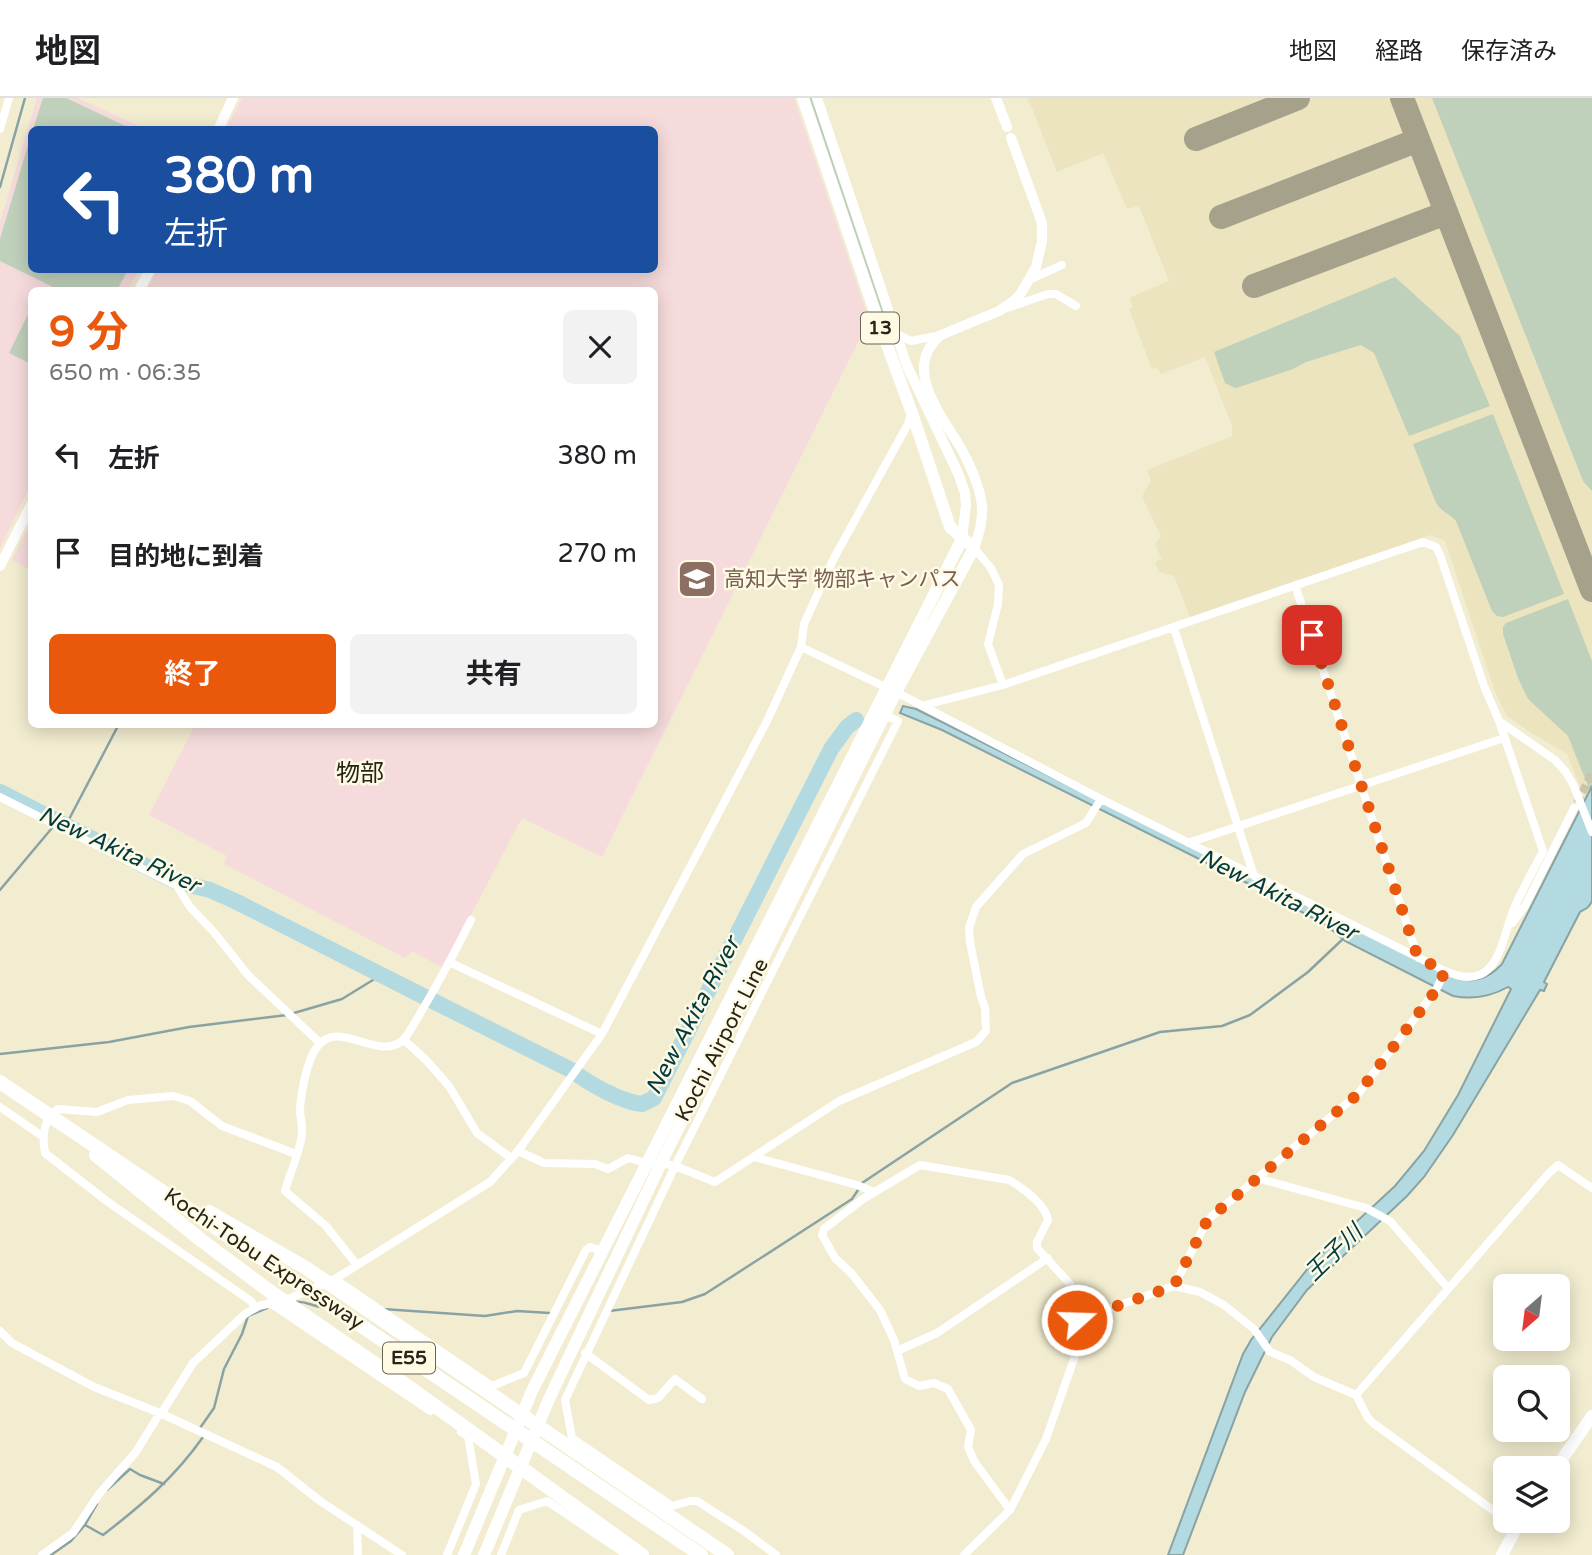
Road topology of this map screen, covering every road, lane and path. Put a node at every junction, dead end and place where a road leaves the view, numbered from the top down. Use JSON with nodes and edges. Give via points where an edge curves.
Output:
{"nodes":[{"id":1,"x":9,"y":98,"type":"edge"},
{"id":2,"x":233,"y":98,"type":"edge"},
{"id":3,"x":803,"y":98,"type":"edge"},
{"id":4,"x":817,"y":98,"type":"edge"},
{"id":5,"x":996,"y":98,"type":"edge"},
{"id":6,"x":220,"y":126,"type":"edge"},
{"id":7,"x":0,"y":129,"type":"edge"},
{"id":8,"x":1062,"y":265,"type":"dead end"},
{"id":9,"x":1031,"y":279,"type":"junction"},
{"id":10,"x":1076,"y":306,"type":"dead end"},
{"id":11,"x":999,"y":311,"type":"junction"},
{"id":12,"x":895,"y":333,"type":"junction"},
{"id":13,"x":941,"y":335,"type":"junction"},
{"id":14,"x":912,"y":413,"type":"junction"},
{"id":15,"x":28,"y":511,"type":"edge"},
{"id":16,"x":962,"y":539,"type":"junction"},
{"id":17,"x":974,"y":548,"type":"junction"},
{"id":18,"x":0,"y":566,"type":"edge"},
{"id":19,"x":1295,"y":585,"type":"junction"},
{"id":20,"x":1174,"y":628,"type":"junction"},
{"id":21,"x":801,"y":647,"type":"junction"},
{"id":22,"x":1003,"y":685,"type":"junction"},
{"id":23,"x":891,"y":689,"type":"junction"},
{"id":24,"x":925,"y":705,"type":"junction"},
{"id":25,"x":885,"y":715,"type":"junction"},
{"id":26,"x":1499,"y":721,"type":"junction"},
{"id":27,"x":1504,"y":738,"type":"junction"},
{"id":28,"x":1362,"y":785,"type":"junction"},
{"id":29,"x":0,"y":797,"type":"edge"},
{"id":30,"x":1100,"y":799,"type":"junction"},
{"id":31,"x":1574,"y":808,"type":"tunnel mouth"},
{"id":32,"x":1239,"y":826,"type":"junction"},
{"id":33,"x":1592,"y":832,"type":"edge"},
{"id":34,"x":1188,"y":843,"type":"junction"},
{"id":35,"x":1254,"y":876,"type":"junction"},
{"id":36,"x":471,"y":920,"type":"dead end"},
{"id":37,"x":1509,"y":929,"type":"junction"},
{"id":38,"x":1418,"y":958,"type":"junction"},
{"id":39,"x":449,"y":962,"type":"junction"},
{"id":40,"x":1445,"y":972,"type":"junction"},
{"id":41,"x":602,"y":1034,"type":"junction"},
{"id":42,"x":404,"y":1040,"type":"junction"},
{"id":43,"x":320,"y":1043,"type":"junction"},
{"id":44,"x":0,"y":1082,"type":"edge"},
{"id":45,"x":0,"y":1107,"type":"edge"},
{"id":46,"x":70,"y":1130,"type":"junction"},
{"id":47,"x":42,"y":1136,"type":"junction"},
{"id":48,"x":518,"y":1151,"type":"junction"},
{"id":49,"x":296,"y":1154,"type":"junction"},
{"id":50,"x":754,"y":1157,"type":"junction"},
{"id":51,"x":511,"y":1158,"type":"junction"},
{"id":52,"x":646,"y":1163,"type":"junction"},
{"id":53,"x":661,"y":1163,"type":"junction"},
{"id":54,"x":675,"y":1166,"type":"junction"},
{"id":55,"x":142,"y":1177,"type":"junction"},
{"id":56,"x":1257,"y":1178,"type":"junction"},
{"id":57,"x":1592,"y":1188,"type":"edge"},
{"id":58,"x":874,"y":1192,"type":"junction"},
{"id":59,"x":602,"y":1251,"type":"junction"},
{"id":60,"x":1048,"y":1258,"type":"junction"},
{"id":61,"x":356,"y":1265,"type":"junction"},
{"id":62,"x":335,"y":1279,"type":"junction"},
{"id":63,"x":1174,"y":1286,"type":"junction"},
{"id":64,"x":1448,"y":1289,"type":"junction"},
{"id":65,"x":269,"y":1296,"type":"junction"},
{"id":66,"x":255,"y":1308,"type":"junction"},
{"id":67,"x":1077,"y":1320,"type":"junction"},
{"id":68,"x":0,"y":1331,"type":"edge"},
{"id":69,"x":897,"y":1350,"type":"junction"},
{"id":70,"x":585,"y":1353,"type":"junction"},
{"id":71,"x":1356,"y":1395,"type":"junction"},
{"id":72,"x":702,"y":1399,"type":"dead end"},
{"id":73,"x":161,"y":1414,"type":"junction"},
{"id":74,"x":521,"y":1415,"type":"junction"},
{"id":75,"x":1592,"y":1416,"type":"edge"},
{"id":76,"x":537,"y":1425,"type":"junction"},
{"id":77,"x":504,"y":1456,"type":"junction"},
{"id":78,"x":1564,"y":1456,"type":"edge"},
{"id":79,"x":520,"y":1467,"type":"junction"},
{"id":80,"x":1493,"y":1508,"type":"edge"},
{"id":81,"x":1010,"y":1510,"type":"junction"},
{"id":82,"x":357,"y":1525,"type":"junction"},
{"id":83,"x":1509,"y":1533,"type":"edge"},
{"id":84,"x":42,"y":1555,"type":"edge"},
{"id":85,"x":358,"y":1555,"type":"edge"},
{"id":86,"x":402,"y":1555,"type":"edge"},
{"id":87,"x":447,"y":1555,"type":"edge"},
{"id":88,"x":464,"y":1555,"type":"edge"},
{"id":89,"x":484,"y":1555,"type":"edge"},
{"id":90,"x":500,"y":1555,"type":"edge"},
{"id":91,"x":627,"y":1555,"type":"edge"},
{"id":92,"x":642,"y":1555,"type":"edge"},
{"id":93,"x":701,"y":1555,"type":"edge"},
{"id":94,"x":727,"y":1555,"type":"edge"},
{"id":95,"x":776,"y":1555,"type":"edge"},
{"id":96,"x":964,"y":1555,"type":"edge"},
{"id":97,"x":1502,"y":1555,"type":"edge"}],
"edges":[{"from":1,"to":7,"type":"street"},
{"from":2,"to":6,"type":"street"},
{"from":3,"to":14,"type":"main road","number":"13"},
{"from":4,"to":12,"type":"street"},
{"from":5,"to":9,"type":"street","via":[[1042,223],[1040,254]]},
{"from":8,"to":9,"type":"street"},
{"from":9,"to":11,"type":"street","via":[[1020,295]]},
{"from":10,"to":11,"type":"street","via":[[1048,294]]},
{"from":11,"to":13,"type":"street"},
{"from":12,"to":13,"type":"street","via":[[911,341]]},
{"from":12,"to":16,"type":"street","via":[[965,493]]},
{"from":13,"to":17,"type":"street","via":[[924,358],[923,376],[979,492],[982,519]]},
{"from":14,"to":16,"type":"main road","number":"13","via":[[950,527]]},
{"from":14,"to":21,"type":"street","via":[[834,558],[804,624]]},
{"from":15,"to":18,"type":"street"},
{"from":16,"to":17,"type":"main road","number":"13"},
{"from":16,"to":23,"type":"main road","name":"Kochi Airport Line"},
{"from":17,"to":22,"type":"street","via":[[999,585],[988,644]]},
{"from":17,"to":23,"type":"main road","name":"Kochi Airport Line"},
{"from":19,"to":20,"type":"street"},
{"from":19,"to":26,"type":"street","via":[[1423,542],[1436,547]]},
{"from":19,"to":28,"type":"street"},
{"from":20,"to":22,"type":"street"},
{"from":20,"to":32,"type":"street"},
{"from":21,"to":23,"type":"street"},
{"from":21,"to":41,"type":"street","via":[[767,721]]},
{"from":22,"to":24,"type":"street"},
{"from":23,"to":24,"type":"street"},
{"from":23,"to":25,"type":"main road","name":"Kochi Airport Line"},
{"from":23,"to":52,"type":"main road","name":"Kochi Airport Line"},
{"from":24,"to":30,"type":"street"},
{"from":25,"to":53,"type":"main road","name":"Kochi Airport Line"},
{"from":25,"to":54,"type":"street","via":[[898,721]]},
{"from":26,"to":27,"type":"street"},
{"from":26,"to":33,"type":"street","via":[[1565,771]]},
{"from":27,"to":28,"type":"street"},
{"from":27,"to":37,"type":"street","via":[[1543,851],[1513,911]]},
{"from":28,"to":32,"type":"street"},
{"from":28,"to":38,"type":"street"},
{"from":29,"to":43,"type":"street","via":[[177,886],[248,975]]},
{"from":30,"to":34,"type":"street"},
{"from":30,"to":50,"type":"street","via":[[1086,823],[1023,854],[976,907],[969,929],[985,1008],[983,1037],[839,1101]]},
{"from":31,"to":37,"type":"street"},
{"from":32,"to":34,"type":"street"},
{"from":32,"to":35,"type":"street"},
{"from":34,"to":35,"type":"street"},
{"from":35,"to":38,"type":"street"},
{"from":36,"to":39,"type":"street"},
{"from":37,"to":40,"type":"street","via":[[1497,960],[1485,973],[1470,978]]},
{"from":38,"to":40,"type":"street"},
{"from":39,"to":41,"type":"street"},
{"from":39,"to":42,"type":"street"},
{"from":40,"to":56,"type":"street","via":[[1358,1094]]},
{"from":41,"to":48,"type":"street"},
{"from":42,"to":43,"type":"street","via":[[377,1046],[340,1036]]},
{"from":42,"to":51,"type":"street","via":[[449,1086],[477,1133]]},
{"from":43,"to":49,"type":"street","via":[[310,1059]]},
{"from":44,"to":46,"type":"highway","name":"Kochi-Tobu Expressway","number":"E55"},
{"from":45,"to":47,"type":"street"},
{"from":46,"to":55,"type":"highway","name":"Kochi-Tobu Expressway","number":"E55"},
{"from":46,"to":65,"type":"highway","via":[[112,1170]]},
{"from":47,"to":49,"type":"street","via":[[58,1109],[97,1112],[128,1100],[173,1096],[190,1101],[222,1126]]},
{"from":47,"to":66,"type":"street","via":[[45,1153]]},
{"from":48,"to":51,"type":"street"},
{"from":48,"to":52,"type":"street","via":[[544,1163],[595,1164],[608,1169],[628,1158]]},
{"from":49,"to":61,"type":"street","via":[[285,1191],[326,1226]]},
{"from":50,"to":54,"type":"street","via":[[715,1182]]},
{"from":50,"to":58,"type":"street"},
{"from":51,"to":61,"type":"street","via":[[490,1182]]},
{"from":52,"to":53,"type":"street"},
{"from":52,"to":59,"type":"main road","name":"Kochi Airport Line"},
{"from":53,"to":54,"type":"street"},
{"from":53,"to":76,"type":"main road","name":"Kochi Airport Line"},
{"from":54,"to":70,"type":"street"},
{"from":55,"to":74,"type":"highway","via":[[306,1268]]},
{"from":55,"to":93,"type":"highway","name":"Kochi-Tobu Expressway","number":"E55"},
{"from":56,"to":63,"type":"street","via":[[1206,1223]]},
{"from":56,"to":64,"type":"street","via":[[1366,1208],[1390,1220]]},
{"from":57,"to":64,"type":"street","via":[[1558,1166]]},
{"from":58,"to":60,"type":"street","via":[[920,1166],[1009,1180],[1048,1217],[1037,1245]]},
{"from":58,"to":69,"type":"street","via":[[822,1235],[835,1258],[880,1310]]},
{"from":59,"to":62,"type":"street","via":[[586,1250],[524,1373],[492,1386]]},
{"from":59,"to":74,"type":"main road","name":"Kochi Airport Line"},
{"from":60,"to":67,"type":"street","via":[[1070,1284]]},
{"from":60,"to":69,"type":"street","via":[[937,1333]]},
{"from":61,"to":62,"type":"street"},
{"from":62,"to":65,"type":"street","via":[[298,1295]]},
{"from":63,"to":67,"type":"street"},
{"from":63,"to":71,"type":"street","via":[[1200,1292],[1224,1305],[1254,1329],[1269,1352]]},
{"from":64,"to":71,"type":"street"},
{"from":65,"to":66,"type":"street"},
{"from":65,"to":77,"type":"highway"},
{"from":65,"to":87,"type":"street","via":[[468,1436],[476,1484]]},
{"from":66,"to":73,"type":"street","via":[[193,1363]]},
{"from":67,"to":81,"type":"street","via":[[1083,1333],[1075,1362],[1046,1439]]},
{"from":68,"to":73,"type":"street","via":[[12,1343],[94,1387]]},
{"from":69,"to":81,"type":"street","via":[[905,1379],[919,1387],[934,1382],[948,1389],[971,1430],[968,1447],[974,1461]]},
{"from":70,"to":72,"type":"street","via":[[649,1400],[658,1398],[675,1379]]},
{"from":70,"to":95,"type":"street","via":[[565,1400],[572,1438],[672,1506],[697,1502]]},
{"from":71,"to":80,"type":"street","via":[[1373,1423]]},
{"from":73,"to":82,"type":"street","via":[[277,1467]]},
{"from":73,"to":84,"type":"street","via":[[79,1526]]},
{"from":74,"to":76,"type":"highway"},
{"from":74,"to":77,"type":"main road","name":"Kochi Airport Line"},
{"from":75,"to":78,"type":"main road"},
{"from":76,"to":79,"type":"main road","name":"Kochi Airport Line"},
{"from":76,"to":94,"type":"highway"},
{"from":77,"to":79,"type":"highway"},
{"from":77,"to":88,"type":"main road","name":"Kochi Airport Line"},
{"from":79,"to":89,"type":"main road","name":"Kochi Airport Line"},
{"from":79,"to":92,"type":"highway"},
{"from":81,"to":96,"type":"street"},
{"from":82,"to":85,"type":"street"},
{"from":82,"to":86,"type":"street"},
{"from":83,"to":97,"type":"main road"},
{"from":90,"to":91,"type":"street","via":[[519,1510],[547,1501]]}]}
